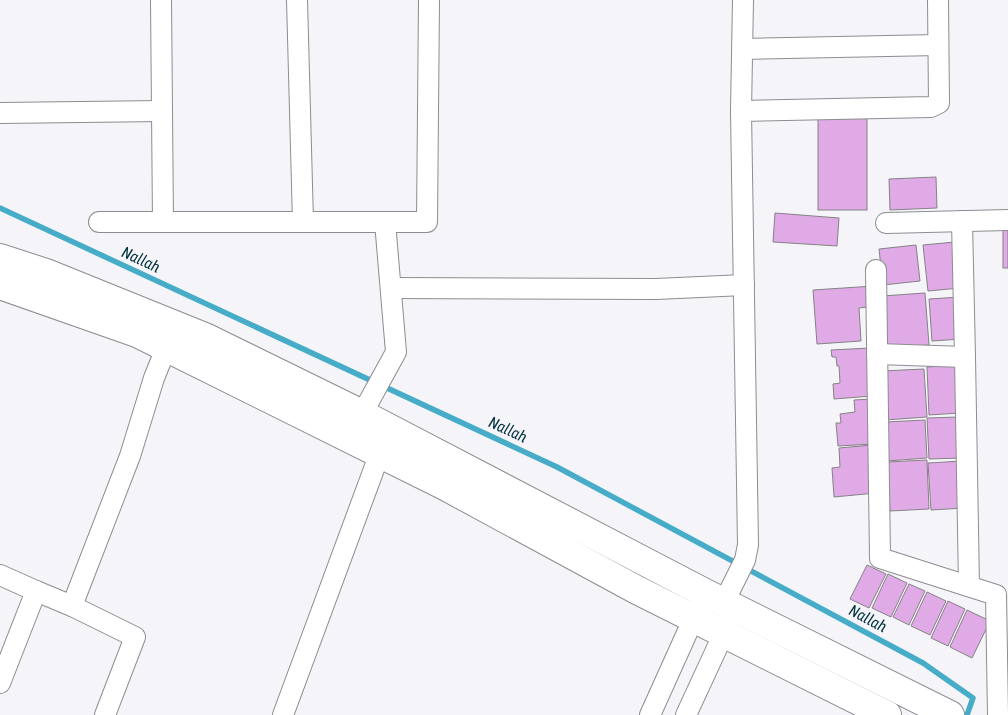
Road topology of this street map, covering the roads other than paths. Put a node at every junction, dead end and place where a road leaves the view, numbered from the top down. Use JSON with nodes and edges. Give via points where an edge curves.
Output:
{"nodes":[{"id":1,"x":161,"y":0,"type":"edge"},
{"id":2,"x":297,"y":0,"type":"edge"},
{"id":3,"x":429,"y":0,"type":"edge"},
{"id":4,"x":742,"y":0,"type":"edge"},
{"id":5,"x":938,"y":0,"type":"edge"},
{"id":6,"x":938,"y":45,"type":"junction"},
{"id":7,"x":743,"y":49,"type":"junction"},
{"id":8,"x":162,"y":111,"type":"junction"},
{"id":9,"x":741,"y":111,"type":"junction"},
{"id":10,"x":0,"y":113,"type":"edge"},
{"id":11,"x":1008,"y":220,"type":"edge"},
{"id":12,"x":962,"y":221,"type":"junction"},
{"id":13,"x":99,"y":222,"type":"dead end"},
{"id":14,"x":164,"y":222,"type":"junction"},
{"id":15,"x":302,"y":222,"type":"junction"},
{"id":16,"x":385,"y":222,"type":"junction"},
{"id":17,"x":886,"y":223,"type":"dead end"},
{"id":18,"x":876,"y":270,"type":"dead end"},
{"id":19,"x":2,"y":272,"type":"edge"},
{"id":20,"x":744,"y":285,"type":"junction"},
{"id":21,"x":391,"y":288,"type":"junction"},
{"id":22,"x":171,"y":336,"type":"junction"},
{"id":23,"x":878,"y":354,"type":"junction"},
{"id":24,"x":965,"y":357,"type":"junction"},
{"id":25,"x":362,"y":414,"type":"junction"},
{"id":26,"x":389,"y":428,"type":"junction"},
{"id":27,"x":380,"y":454,"type":"junction"},
{"id":28,"x":0,"y":575,"type":"edge"},
{"id":29,"x":969,"y":586,"type":"junction"},
{"id":30,"x":36,"y":591,"type":"junction"},
{"id":31,"x":724,"y":598,"type":"junction"},
{"id":32,"x":72,"y":606,"type":"junction"},
{"id":33,"x":694,"y":618,"type":"junction"},
{"id":34,"x":724,"y":634,"type":"junction"},
{"id":35,"x":0,"y":683,"type":"edge"},
{"id":36,"x":105,"y":715,"type":"edge"},
{"id":37,"x":283,"y":715,"type":"edge"},
{"id":38,"x":650,"y":715,"type":"edge"},
{"id":39,"x":686,"y":715,"type":"edge"},
{"id":40,"x":887,"y":715,"type":"edge"},
{"id":41,"x":950,"y":715,"type":"edge"},
{"id":42,"x":998,"y":715,"type":"edge"}],
"edges":[{"from":1,"to":8,"type":"street"},
{"from":2,"to":15,"type":"street"},
{"from":3,"to":16,"type":"street","via":[[427,222]]},
{"from":4,"to":7,"type":"street"},
{"from":5,"to":6,"type":"street"},
{"from":6,"to":7,"type":"street"},
{"from":6,"to":9,"type":"street","via":[[938,104],[931,107]]},
{"from":7,"to":9,"type":"street"},
{"from":8,"to":10,"type":"street"},
{"from":8,"to":14,"type":"street"},
{"from":9,"to":20,"type":"street"},
{"from":11,"to":12,"type":"street"},
{"from":12,"to":17,"type":"street"},
{"from":12,"to":24,"type":"street"},
{"from":13,"to":14,"type":"street"},
{"from":14,"to":15,"type":"street"},
{"from":15,"to":16,"type":"street"},
{"from":16,"to":21,"type":"street"},
{"from":18,"to":23,"type":"street"},
{"from":19,"to":22,"type":"street","via":[[46,273]]},
{"from":20,"to":21,"type":"street","via":[[656,289]]},
{"from":20,"to":31,"type":"street","via":[[748,545],[745,560]]},
{"from":21,"to":25,"type":"street","via":[[396,352]]},
{"from":22,"to":25,"type":"street"},
{"from":22,"to":27,"type":"street"},
{"from":22,"to":32,"type":"street","via":[[154,378],[130,456]]},
{"from":23,"to":24,"type":"street"},
{"from":23,"to":29,"type":"street","via":[[880,558]]},
{"from":24,"to":29,"type":"street"},
{"from":25,"to":26,"type":"street"},
{"from":26,"to":27,"type":"street"},
{"from":26,"to":31,"type":"street"},
{"from":27,"to":33,"type":"street"},
{"from":27,"to":37,"type":"street"},
{"from":28,"to":30,"type":"street"},
{"from":29,"to":42,"type":"street","via":[[996,595]]},
{"from":30,"to":32,"type":"street"},
{"from":30,"to":35,"type":"street"},
{"from":31,"to":33,"type":"street"},
{"from":31,"to":34,"type":"street"},
{"from":31,"to":41,"type":"street"},
{"from":32,"to":36,"type":"street","via":[[135,637]]},
{"from":33,"to":34,"type":"street"},
{"from":33,"to":38,"type":"street"},
{"from":34,"to":39,"type":"street"},
{"from":34,"to":40,"type":"street"}]}
